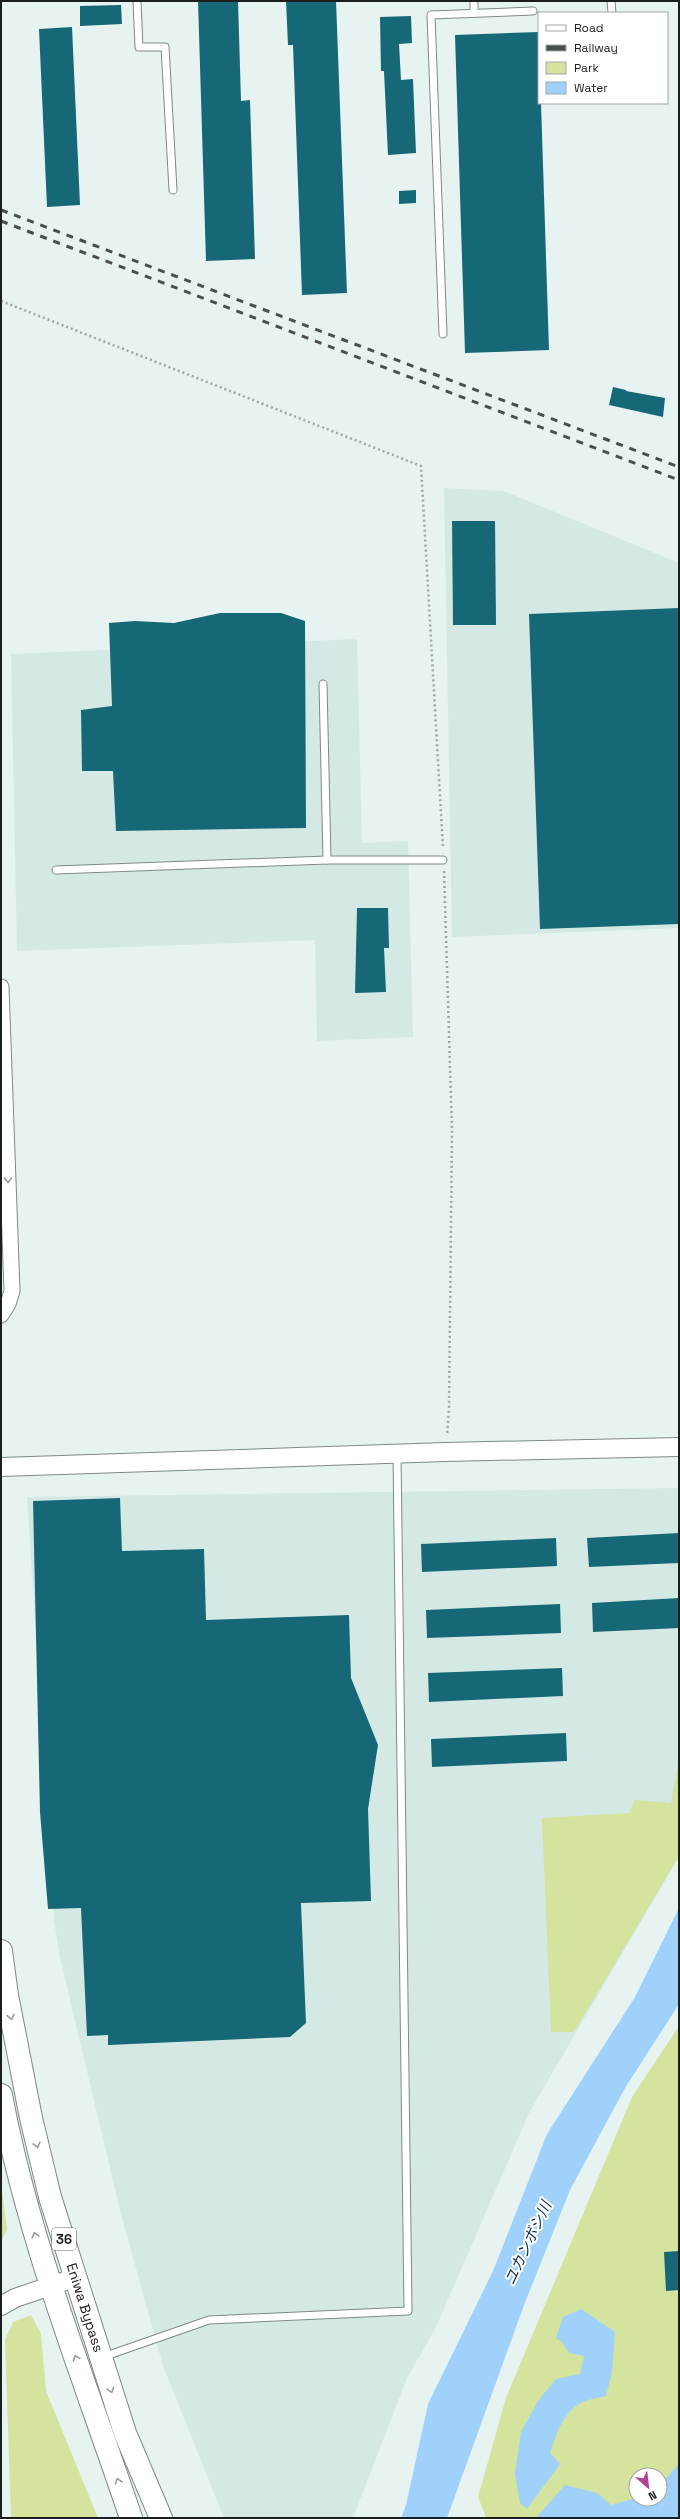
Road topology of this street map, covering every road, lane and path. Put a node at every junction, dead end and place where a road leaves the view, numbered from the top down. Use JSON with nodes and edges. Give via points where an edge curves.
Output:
{"nodes":[{"id":1,"x":137,"y":1,"type":"edge"},
{"id":2,"x":474,"y":1,"type":"edge"},
{"id":3,"x":611,"y":1,"type":"edge"},
{"id":4,"x":532,"y":11,"type":"dead end"},
{"id":5,"x":612,"y":12,"type":"edge"},
{"id":6,"x":474,"y":13,"type":"junction"},
{"id":7,"x":173,"y":190,"type":"dead end"},
{"id":8,"x":1,"y":301,"type":"edge"},
{"id":9,"x":443,"y":334,"type":"dead end"},
{"id":10,"x":324,"y":684,"type":"dead end"},
{"id":11,"x":327,"y":860,"type":"junction"},
{"id":12,"x":443,"y":860,"type":"junction"},
{"id":13,"x":56,"y":870,"type":"dead end"},
{"id":14,"x":1,"y":987,"type":"edge"},
{"id":15,"x":1,"y":1315,"type":"edge"},
{"id":16,"x":679,"y":1447,"type":"edge"},
{"id":17,"x":445,"y":1452,"type":"junction"},
{"id":18,"x":397,"y":1454,"type":"junction"},
{"id":19,"x":1,"y":1467,"type":"edge"},
{"id":20,"x":1,"y":1951,"type":"edge"},
{"id":21,"x":1,"y":2095,"type":"edge"},
{"id":22,"x":77,"y":2277,"type":"junction"},
{"id":23,"x":50,"y":2285,"type":"junction"},
{"id":24,"x":1,"y":2306,"type":"edge"},
{"id":25,"x":101,"y":2358,"type":"junction"},
{"id":26,"x":131,"y":2518,"type":"edge"},
{"id":27,"x":161,"y":2518,"type":"edge"}],
"edges":[{"from":1,"to":7,"type":"lane","via":[[140,47],[165,47]]},
{"from":2,"to":6,"type":"lane"},
{"from":3,"to":5,"type":"lane"},
{"from":4,"to":6,"type":"lane"},
{"from":6,"to":9,"type":"lane","via":[[431,15]]},
{"from":8,"to":12,"type":"path","via":[[421,466]]},
{"from":10,"to":11,"type":"lane"},
{"from":11,"to":12,"type":"lane"},
{"from":11,"to":13,"type":"lane"},
{"from":12,"to":17,"type":"path","via":[[452,1131],[449,1408]]},
{"from":14,"to":15,"type":"street","one_way":true,"via":[[12,1291]]},
{"from":16,"to":17,"type":"street"},
{"from":17,"to":18,"type":"street"},
{"from":18,"to":19,"type":"street"},
{"from":18,"to":25,"type":"lane","via":[[408,2311],[209,2320]]},
{"from":20,"to":22,"type":"highway","name":"Eniwa Bypass","number":"36","one_way":true,"via":[[31,2118],[50,2196]]},
{"from":23,"to":21,"type":"highway","name":"Eniwa Bypass","number":"36","one_way":true,"via":[[23,2192]]},
{"from":22,"to":23,"type":"street"},
{"from":22,"to":25,"type":"highway","name":"Eniwa Bypass","number":"36"},
{"from":23,"to":24,"type":"street"},
{"from":26,"to":23,"type":"highway","name":"Eniwa Bypass","number":"36","one_way":true},
{"from":25,"to":27,"type":"highway","name":"Eniwa Bypass","number":"36","one_way":true,"via":[[125,2433]]}]}
